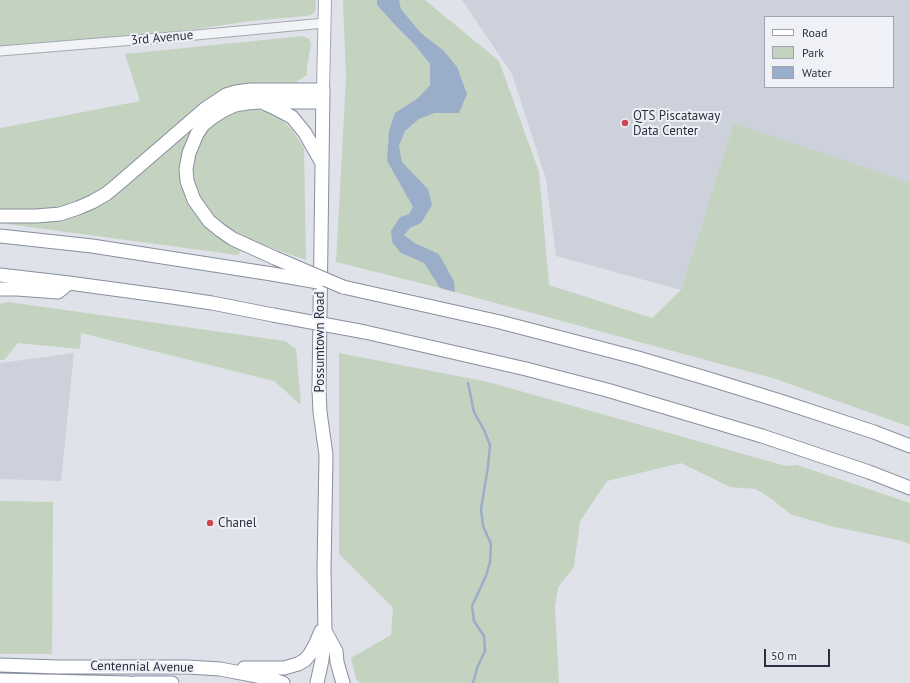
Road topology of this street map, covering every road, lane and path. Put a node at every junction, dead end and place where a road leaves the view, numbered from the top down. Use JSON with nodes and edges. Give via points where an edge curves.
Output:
{"nodes":[{"id":1,"x":325,"y":0,"type":"edge"},
{"id":2,"x":325,"y":23,"type":"junction"},
{"id":3,"x":0,"y":51,"type":"edge"},
{"id":4,"x":323,"y":96,"type":"junction"},
{"id":5,"x":260,"y":102,"type":"junction"},
{"id":6,"x":322,"y":164,"type":"junction"},
{"id":7,"x":0,"y":216,"type":"edge"},
{"id":8,"x":0,"y":236,"type":"edge"},
{"id":9,"x":0,"y":275,"type":"edge"},
{"id":10,"x":69,"y":283,"type":"junction"},
{"id":11,"x":343,"y":287,"type":"junction"},
{"id":12,"x":0,"y":289,"type":"edge"},
{"id":13,"x":910,"y":446,"type":"edge"},
{"id":14,"x":910,"y":488,"type":"edge"},
{"id":15,"x":325,"y":626,"type":"junction"},
{"id":16,"x":0,"y":665,"type":"edge"},
{"id":17,"x":220,"y":669,"type":"junction"},
{"id":18,"x":0,"y":680,"type":"edge"},
{"id":19,"x":129,"y":683,"type":"edge"},
{"id":20,"x":134,"y":683,"type":"edge"},
{"id":21,"x":172,"y":683,"type":"edge"},
{"id":22,"x":283,"y":683,"type":"edge"},
{"id":23,"x":317,"y":683,"type":"edge"},
{"id":24,"x":343,"y":683,"type":"edge"}],
"edges":[{"from":1,"to":2,"type":"main road","name":"Possumtown Road"},
{"from":2,"to":3,"type":"street","name":"3rd Avenue"},
{"from":2,"to":4,"type":"main road","name":"Possumtown Road"},
{"from":4,"to":5,"type":"highway"},
{"from":4,"to":6,"type":"highway","name":"Possumtown Road"},
{"from":4,"to":7,"type":"highway","via":[[252,90],[226,95],[205,109],[106,194],[92,202],[60,214]]},
{"from":5,"to":6,"type":"highway","via":[[292,117],[305,133]]},
{"from":5,"to":11,"type":"highway","bridge":true,"via":[[235,105],[212,117],[203,125],[192,144],[186,169],[187,182],[194,200],[209,220],[233,239]]},
{"from":6,"to":15,"type":"highway","name":"Possumtown Road","via":[[319,390],[326,455]]},
{"from":8,"to":11,"type":"highway","bridge":true,"via":[[92,246]]},
{"from":9,"to":10,"type":"highway"},
{"from":10,"to":12,"type":"highway","via":[[58,292]]},
{"from":10,"to":14,"type":"highway","bridge":true,"via":[[212,303],[365,332],[526,369],[762,436]]},
{"from":11,"to":13,"type":"highway","via":[[500,322],[638,358],[780,401]]},
{"from":15,"to":17,"type":"highway","via":[[310,654],[298,664],[284,668]]},
{"from":15,"to":23,"type":"highway","name":"Possumtown Road"},
{"from":15,"to":24,"type":"highway","via":[[336,651]]},
{"from":16,"to":17,"type":"highway","name":"Centennial Avenue"},
{"from":17,"to":22,"type":"highway","name":"Centennial Avenue"},
{"from":18,"to":19,"type":"highway","name":"Centennial Avenue"},
{"from":20,"to":21,"type":"highway","name":"Centennial Avenue"}]}
